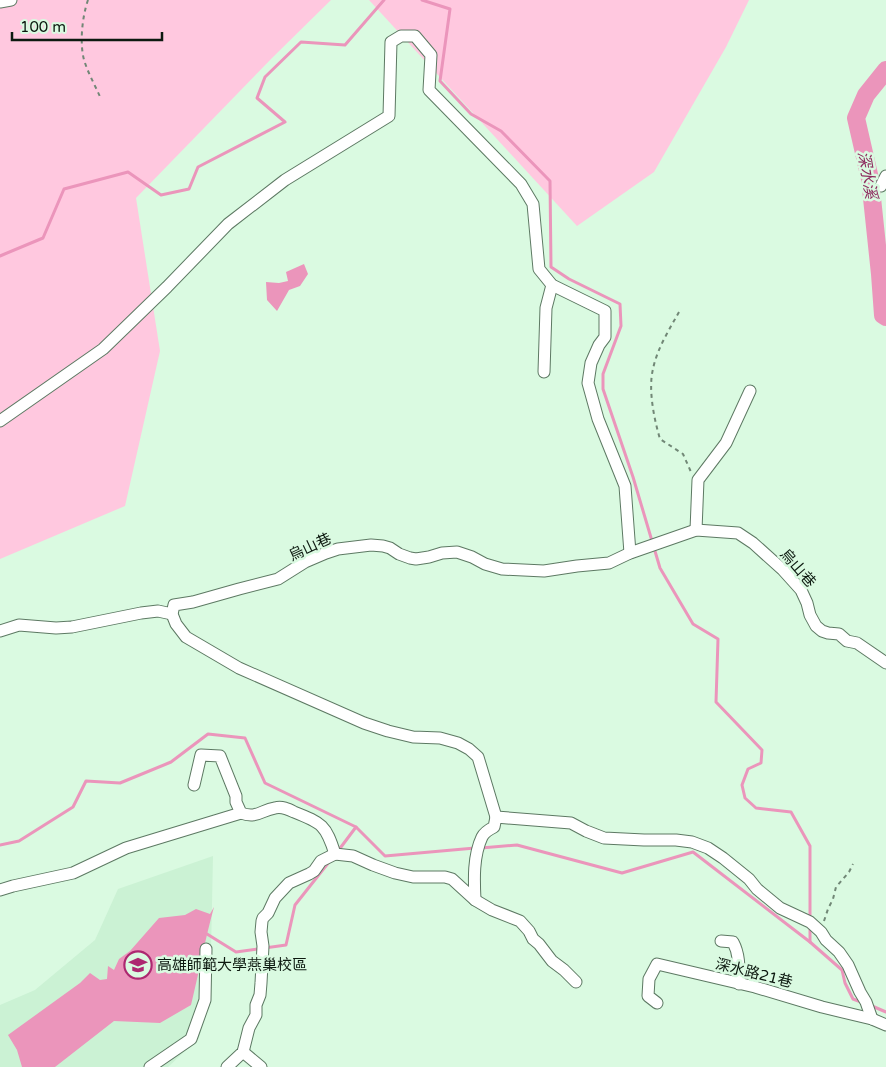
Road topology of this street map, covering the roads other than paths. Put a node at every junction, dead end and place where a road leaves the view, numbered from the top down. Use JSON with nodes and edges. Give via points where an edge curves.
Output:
{"nodes":[{"id":1,"x":11,"y":0,"type":"edge"},
{"id":2,"x":0,"y":2,"type":"edge"},
{"id":3,"x":552,"y":285,"type":"junction"},
{"id":4,"x":544,"y":372,"type":"dead end"},
{"id":5,"x":750,"y":391,"type":"dead end"},
{"id":6,"x":0,"y":421,"type":"edge"},
{"id":7,"x":696,"y":530,"type":"junction"},
{"id":8,"x":630,"y":553,"type":"junction"},
{"id":9,"x":172,"y":614,"type":"junction"},
{"id":10,"x":0,"y":631,"type":"edge"},
{"id":11,"x":886,"y":663,"type":"edge"},
{"id":12,"x":194,"y":785,"type":"dead end"},
{"id":13,"x":241,"y":813,"type":"junction"},
{"id":14,"x":496,"y":818,"type":"junction"},
{"id":15,"x":335,"y":854,"type":"junction"},
{"id":16,"x":0,"y":890,"type":"edge"},
{"id":17,"x":475,"y":900,"type":"junction"},
{"id":18,"x":721,"y":941,"type":"dead end"},
{"id":19,"x":206,"y":949,"type":"dead end"},
{"id":20,"x":576,"y":982,"type":"dead end"},
{"id":21,"x":739,"y":984,"type":"junction"},
{"id":22,"x":657,"y":1003,"type":"dead end"},
{"id":23,"x":872,"y":1019,"type":"junction"},
{"id":24,"x":886,"y":1025,"type":"edge"},
{"id":25,"x":243,"y":1052,"type":"junction"},
{"id":26,"x":150,"y":1067,"type":"edge"},
{"id":27,"x":227,"y":1067,"type":"edge"},
{"id":28,"x":261,"y":1067,"type":"edge"}],
"edges":[{"from":1,"to":2,"type":"lane"},
{"from":3,"to":4,"type":"lane","via":[[546,308]]},
{"from":3,"to":6,"type":"lane","via":[[539,269],[534,204],[521,184],[429,90],[431,55],[415,36],[401,36],[391,42],[389,116],[285,180],[228,224],[103,349]]},
{"from":3,"to":8,"type":"lane","via":[[605,311],[605,337],[591,363],[588,383],[598,419],[625,486]]},
{"from":5,"to":7,"type":"lane","via":[[726,444],[698,480]]},
{"from":7,"to":8,"type":"lane","name":"烏山巷"},
{"from":7,"to":11,"type":"lane","name":"烏山巷","via":[[738,533],[753,543],[801,590],[816,626],[857,643]]},
{"from":8,"to":9,"type":"lane","name":"烏山巷","via":[[609,563],[544,572],[502,569],[457,552],[416,559],[383,546],[338,549],[305,562],[278,579],[174,605]]},
{"from":9,"to":10,"type":"lane","via":[[158,611],[72,627],[19,625]]},
{"from":9,"to":14,"type":"lane","via":[[186,637],[239,668],[364,723],[413,737],[440,738],[469,749],[478,757]]},
{"from":12,"to":13,"type":"lane","via":[[201,755],[220,756]]},
{"from":13,"to":15,"type":"lane","via":[[248,816],[286,808],[316,820],[326,831]]},
{"from":13,"to":16,"type":"lane","via":[[126,848],[73,873]]},
{"from":14,"to":17,"type":"lane","via":[[494,827],[483,836],[477,855]]},
{"from":14,"to":23,"type":"lane","via":[[571,823],[604,838],[676,840],[708,848],[780,908],[810,922],[821,932],[848,966]]},
{"from":15,"to":17,"type":"lane","via":[[353,856],[413,877],[452,879]]},
{"from":15,"to":25,"type":"lane","via":[[321,862],[314,871],[289,883],[263,918],[260,989],[256,1015]]},
{"from":17,"to":20,"type":"lane","via":[[520,921],[552,961]]},
{"from":18,"to":21,"type":"lane","via":[[733,942],[737,949]]},
{"from":19,"to":26,"type":"lane","via":[[206,1000],[192,1039]]},
{"from":21,"to":22,"type":"lane","name":"深水路21巷","via":[[657,964],[649,978],[648,996]]},
{"from":21,"to":23,"type":"lane","name":"深水路21巷"},
{"from":23,"to":24,"type":"lane","name":"深水路21巷"},
{"from":25,"to":27,"type":"lane"},
{"from":25,"to":28,"type":"lane"}]}
